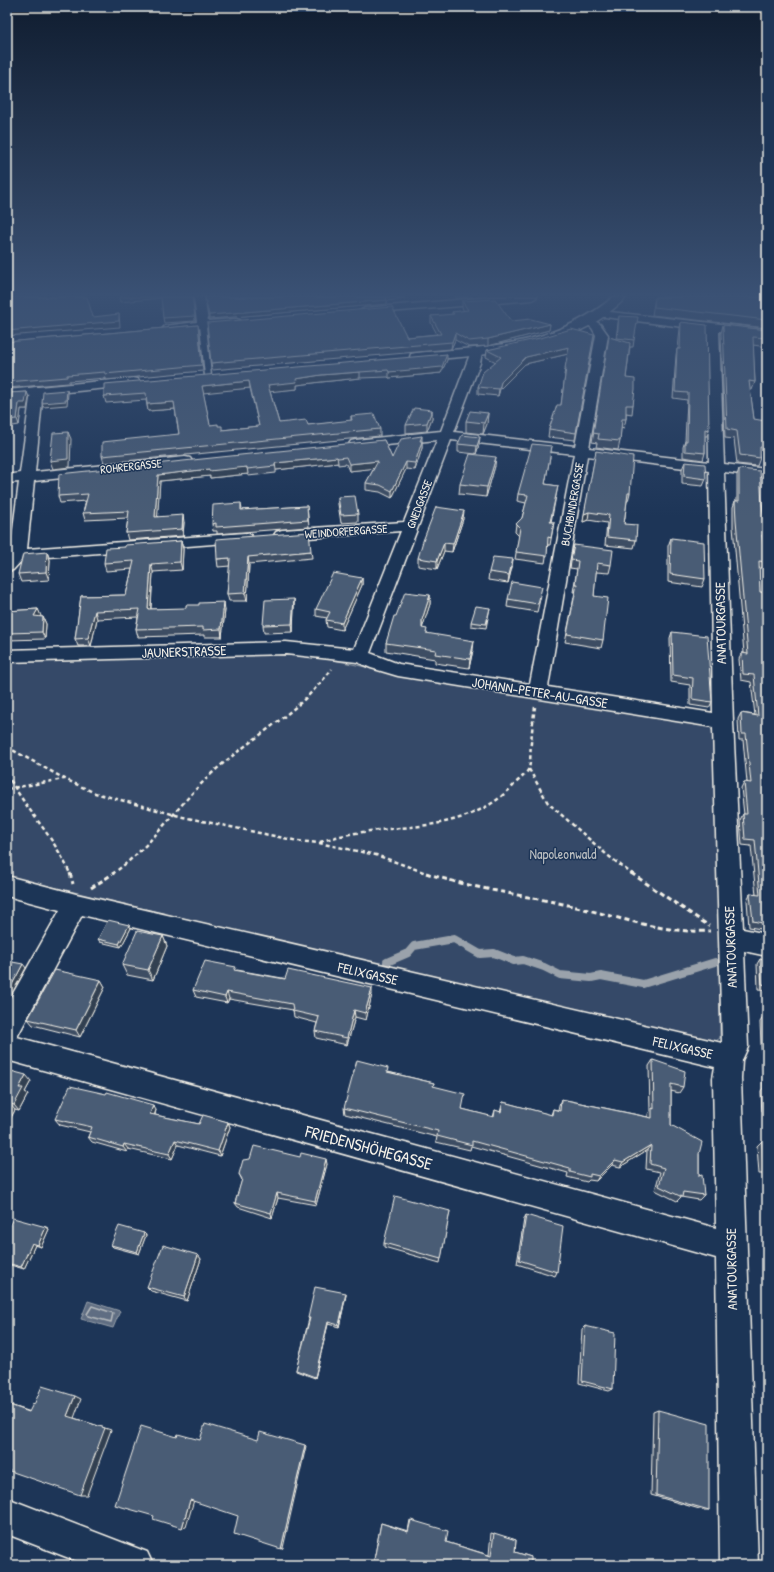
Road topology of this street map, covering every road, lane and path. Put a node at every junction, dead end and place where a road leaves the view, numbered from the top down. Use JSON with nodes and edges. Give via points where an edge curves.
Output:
{"nodes":[{"id":1,"x":207,"y":370,"type":"edge"},
{"id":2,"x":471,"y":370,"type":"edge"},
{"id":3,"x":596,"y":370,"type":"edge"},
{"id":4,"x":714,"y":370,"type":"edge"},
{"id":5,"x":224,"y":374,"type":"edge"},
{"id":6,"x":208,"y":376,"type":"junction"},
{"id":7,"x":193,"y":377,"type":"edge"},
{"id":8,"x":146,"y":381,"type":"edge"},
{"id":9,"x":37,"y":391,"type":"junction"},
{"id":10,"x":7,"y":394,"type":"edge"},
{"id":11,"x":446,"y":435,"type":"junction"},
{"id":12,"x":344,"y":445,"type":"edge"},
{"id":13,"x":582,"y":451,"type":"junction"},
{"id":14,"x":202,"y":459,"type":"edge"},
{"id":15,"x":716,"y":468,"type":"junction"},
{"id":16,"x":767,"y":474,"type":"edge"},
{"id":17,"x":28,"y":477,"type":"junction"},
{"id":18,"x":7,"y":479,"type":"edge"},
{"id":19,"x":411,"y":526,"type":"junction"},
{"id":20,"x":18,"y":554,"type":"junction"},
{"id":21,"x":7,"y":566,"type":"edge"},
{"id":22,"x":341,"y":654,"type":"junction"},
{"id":23,"x":7,"y":656,"type":"edge"},
{"id":24,"x":360,"y":656,"type":"junction"},
{"id":25,"x":538,"y":692,"type":"junction"},
{"id":26,"x":723,"y":722,"type":"junction"},
{"id":27,"x":7,"y":747,"type":"edge"},
{"id":28,"x":529,"y":769,"type":"junction"},
{"id":29,"x":7,"y":774,"type":"edge"},
{"id":30,"x":65,"y":779,"type":"junction"},
{"id":31,"x":14,"y":787,"type":"junction"},
{"id":32,"x":7,"y":789,"type":"edge"},
{"id":33,"x":173,"y":815,"type":"junction"},
{"id":34,"x":319,"y":843,"type":"junction"},
{"id":35,"x":7,"y":886,"type":"edge"},
{"id":36,"x":76,"y":904,"type":"junction"},
{"id":37,"x":730,"y":937,"type":"junction"},
{"id":38,"x":767,"y":945,"type":"edge"},
{"id":39,"x":7,"y":1029,"type":"edge"},
{"id":40,"x":7,"y":1047,"type":"edge"},
{"id":41,"x":729,"y":1058,"type":"junction"},
{"id":42,"x":731,"y":1247,"type":"junction"},
{"id":43,"x":7,"y":1516,"type":"edge"},
{"id":44,"x":134,"y":1565,"type":"edge"},
{"id":45,"x":739,"y":1565,"type":"edge"}],
"edges":[{"from":1,"to":6,"type":"lane"},
{"from":2,"to":11,"type":"street","name":"GNEDGASSE"},
{"from":3,"to":13,"type":"street","name":"BUCHBINDERGASSE"},
{"from":4,"to":15,"type":"street","name":"ANATOURGASSE"},
{"from":5,"to":6,"type":"street"},
{"from":6,"to":7,"type":"street"},
{"from":8,"to":9,"type":"street"},
{"from":9,"to":10,"type":"street"},
{"from":9,"to":17,"type":"street"},
{"from":11,"to":12,"type":"street"},
{"from":11,"to":13,"type":"street"},
{"from":11,"to":19,"type":"street","name":"GNEDGASSE"},
{"from":13,"to":15,"type":"street"},
{"from":13,"to":25,"type":"street","name":"BUCHBINDERGASSE"},
{"from":14,"to":17,"type":"street","name":"ROHRERGASSE"},
{"from":15,"to":16,"type":"street"},
{"from":15,"to":26,"type":"street","name":"ANATOURGASSE"},
{"from":17,"to":18,"type":"street","name":"ROHRERGASSE"},
{"from":17,"to":20,"type":"street"},
{"from":19,"to":20,"type":"street","name":"WEINDORFERGASSE"},
{"from":19,"to":24,"type":"street","name":"GNEDGASSE"},
{"from":20,"to":21,"type":"street"},
{"from":22,"to":23,"type":"street","name":"JAUNERSTRASSE","via":[[286,648]]},
{"from":22,"to":24,"type":"street","name":"JAUNERSTRASSE"},
{"from":22,"to":33,"type":"path","via":[[320,685],[308,697],[216,770]]},
{"from":24,"to":25,"type":"street","name":"JOHANN-PETER-AU-GASSE","via":[[398,670]]},
{"from":25,"to":26,"type":"street","name":"JOHANN-PETER-AU-GASSE"},
{"from":25,"to":28,"type":"path","via":[[532,722]]},
{"from":26,"to":37,"type":"street","name":"ANATOURGASSE"},
{"from":27,"to":30,"type":"path"},
{"from":28,"to":34,"type":"path","via":[[498,799],[468,816],[433,825],[341,836]]},
{"from":28,"to":34,"type":"path","via":[[548,802],[569,822],[639,879],[715,931],[694,932],[652,926],[564,904],[452,882],[376,855]]},
{"from":29,"to":31,"type":"path"},
{"from":30,"to":31,"type":"path"},
{"from":30,"to":33,"type":"path","via":[[95,792]]},
{"from":31,"to":32,"type":"path"},
{"from":31,"to":36,"type":"path","via":[[65,860],[73,882]]},
{"from":33,"to":34,"type":"path"},
{"from":33,"to":36,"type":"path","via":[[137,855],[86,891]]},
{"from":35,"to":36,"type":"street","name":"FELIXGASSE"},
{"from":36,"to":39,"type":"street"},
{"from":36,"to":41,"type":"street","name":"FELIXGASSE"},
{"from":37,"to":38,"type":"street"},
{"from":37,"to":41,"type":"street","name":"ANATOURGASSE","via":[[735,1047]]},
{"from":40,"to":42,"type":"street","name":"FRIEDENSHÖHEGASSE"},
{"from":41,"to":42,"type":"street","name":"ANATOURGASSE","via":[[727,1078]]},
{"from":42,"to":45,"type":"street","name":"ANATOURGASSE"},
{"from":43,"to":44,"type":"street"}]}
